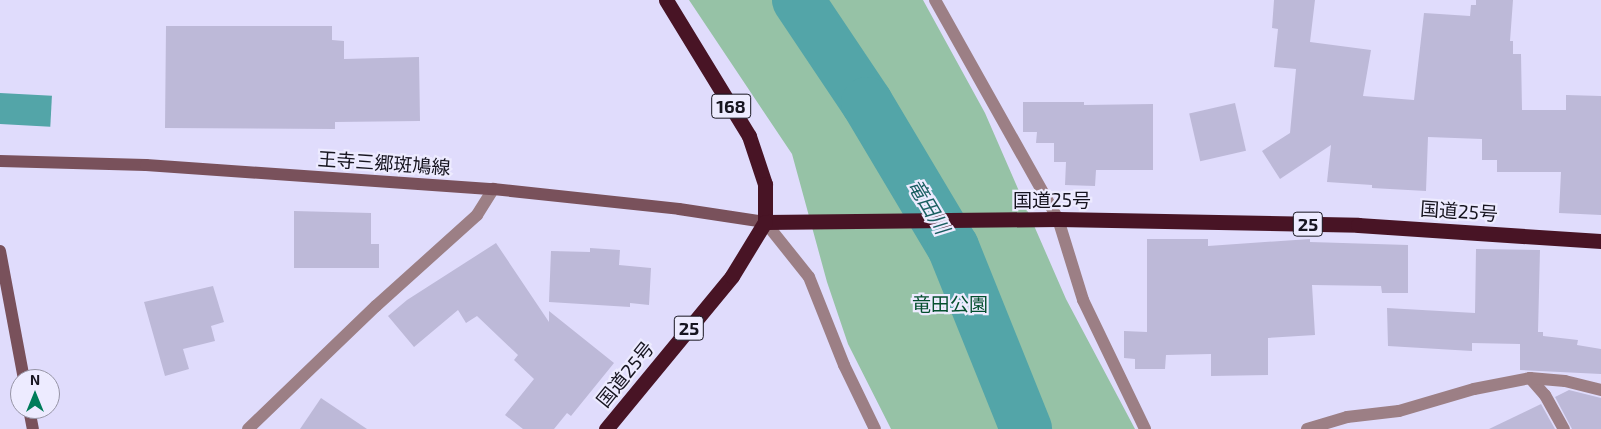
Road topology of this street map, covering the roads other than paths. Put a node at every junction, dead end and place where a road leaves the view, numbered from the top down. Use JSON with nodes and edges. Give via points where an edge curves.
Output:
{"nodes":[{"id":1,"x":666,"y":0,"type":"edge"},
{"id":2,"x":936,"y":0,"type":"edge"},
{"id":3,"x":0,"y":161,"type":"edge"},
{"id":4,"x":493,"y":189,"type":"junction"},
{"id":5,"x":1058,"y":219,"type":"junction"},
{"id":6,"x":765,"y":222,"type":"junction"},
{"id":7,"x":1601,"y":241,"type":"edge"},
{"id":8,"x":0,"y":251,"type":"edge"},
{"id":9,"x":22,"y":369,"type":"edge"},
{"id":10,"x":1530,"y":378,"type":"junction"},
{"id":11,"x":1601,"y":390,"type":"edge"},
{"id":12,"x":248,"y":429,"type":"edge"},
{"id":13,"x":606,"y":429,"type":"edge"},
{"id":14,"x":875,"y":429,"type":"edge"},
{"id":15,"x":1145,"y":429,"type":"edge"},
{"id":16,"x":1307,"y":429,"type":"edge"},
{"id":17,"x":1564,"y":429,"type":"edge"}],
"edges":[{"from":1,"to":6,"type":"highway","number":"168","via":[[749,136],[765,184]]},
{"from":2,"to":5,"type":"street"},
{"from":3,"to":4,"type":"main road","name":"王寺三郷斑鳩線","via":[[146,165]]},
{"from":4,"to":6,"type":"main road","name":"王寺三郷斑鳩線","via":[[678,208]]},
{"from":4,"to":12,"type":"street","via":[[477,215]]},
{"from":5,"to":6,"type":"highway","name":"国道25号","number":"25"},
{"from":5,"to":7,"type":"highway","name":"国道25号","number":"25","via":[[1358,225]]},
{"from":5,"to":15,"type":"street","via":[[1083,300]]},
{"from":6,"to":13,"type":"highway","name":"国道25号","number":"25","via":[[732,276]]},
{"from":6,"to":14,"type":"street","via":[[809,277],[844,365]]},
{"from":8,"to":9,"type":"main road"},
{"from":10,"to":11,"type":"street","via":[[1565,381]]},
{"from":10,"to":16,"type":"street","via":[[1474,389],[1399,411],[1347,417]]},
{"from":10,"to":17,"type":"street","via":[[1546,394]]}]}
